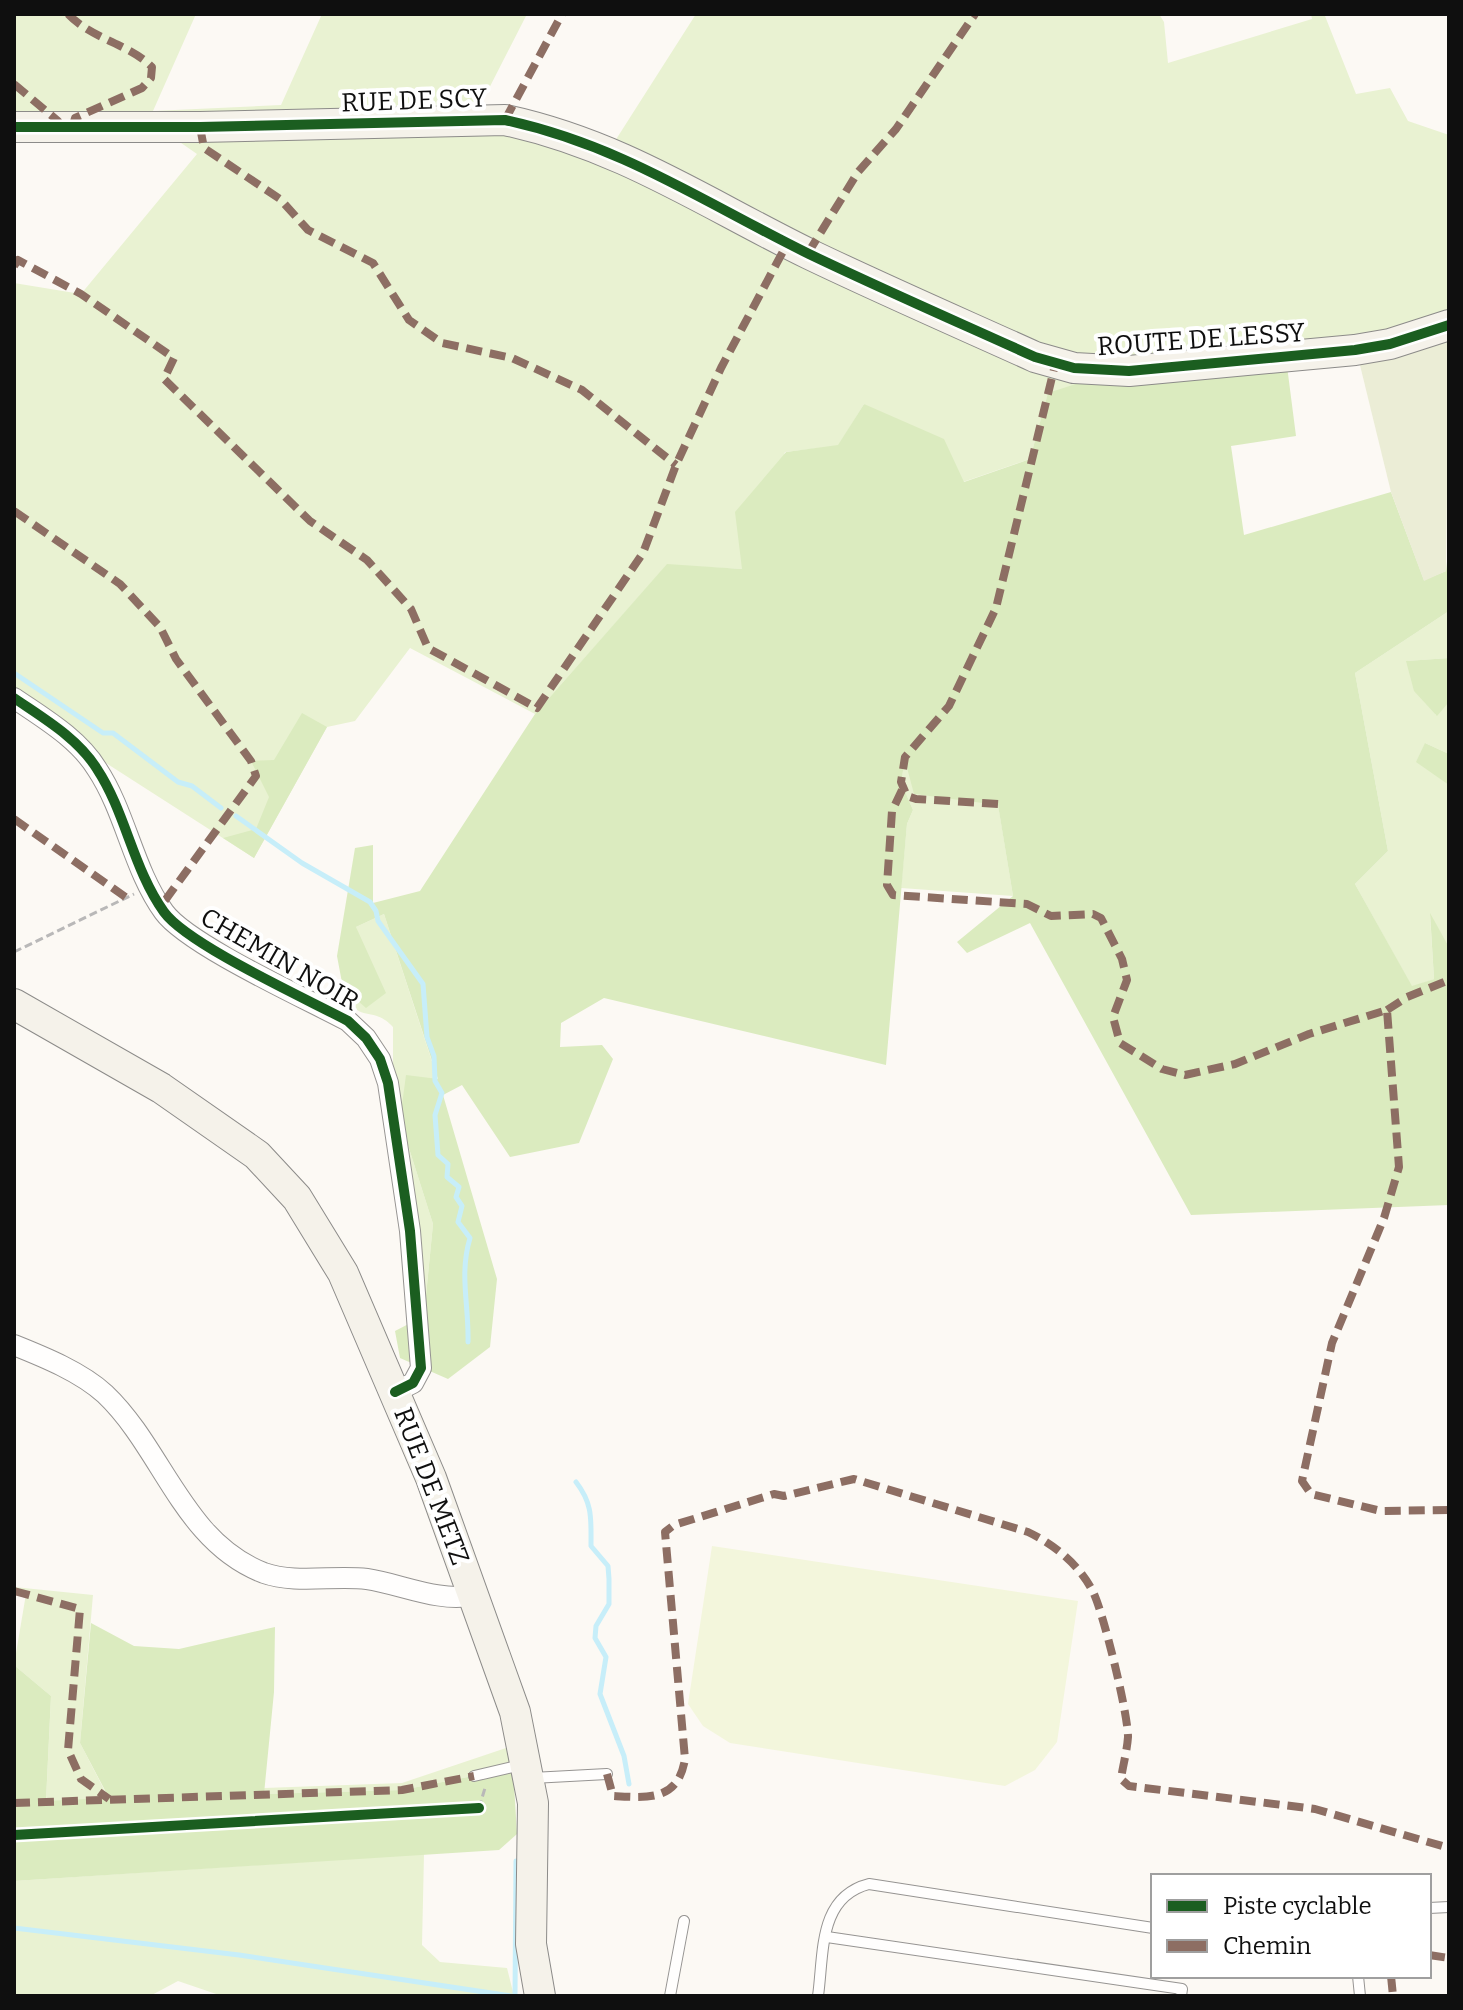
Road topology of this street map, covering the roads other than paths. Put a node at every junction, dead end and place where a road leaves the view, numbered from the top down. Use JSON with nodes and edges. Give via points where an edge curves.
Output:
{"nodes":[{"id":1,"x":14,"y":127,"type":"edge"},
{"id":2,"x":788,"y":242,"type":"joint"},
{"id":3,"x":1449,"y":325,"type":"edge"},
{"id":4,"x":14,"y":698,"type":"edge"},
{"id":5,"x":14,"y":1004,"type":"edge"},
{"id":6,"x":14,"y":1345,"type":"edge"},
{"id":7,"x":395,"y":1392,"type":"junction"},
{"id":8,"x":474,"y":1595,"type":"junction"},
{"id":9,"x":529,"y":1771,"type":"junction"},
{"id":10,"x":607,"y":1774,"type":"dead end"},
{"id":11,"x":474,"y":1776,"type":"dead end"},
{"id":12,"x":684,"y":1921,"type":"dead end"},
{"id":13,"x":1151,"y":1928,"type":"edge"},
{"id":14,"x":827,"y":1937,"type":"junction"},
{"id":15,"x":540,"y":1996,"type":"edge"},
{"id":16,"x":670,"y":1996,"type":"edge"},
{"id":17,"x":818,"y":1996,"type":"edge"},
{"id":18,"x":1181,"y":1996,"type":"edge"}],
"edges":[{"from":1,"to":2,"type":"street","name":"RUE DE SCY","via":[[505,120],[606,149]]},
{"from":2,"to":3,"type":"street","name":"ROUTE DE LESSY","via":[[1035,357],[1074,368],[1129,371],[1355,350]]},
{"from":4,"to":7,"type":"street","name":"CHEMIN NOIR","via":[[66,734],[97,768],[166,915],[198,940],[348,1021],[380,1059],[410,1231],[421,1368],[413,1383]]},
{"from":5,"to":7,"type":"street","name":"RUE DE METZ","via":[[210,1119],[281,1178],[338,1262]]},
{"from":6,"to":8,"type":"street","via":[[105,1394],[199,1527],[266,1574],[361,1578],[446,1596]]},
{"from":7,"to":8,"type":"street","name":"RUE DE METZ"},
{"from":8,"to":9,"type":"street","name":"RUE DE METZ","via":[[515,1712]]},
{"from":9,"to":10,"type":"lane"},
{"from":9,"to":11,"type":"lane"},
{"from":9,"to":15,"type":"street","name":"RUE DE METZ","via":[[531,1944]]},
{"from":12,"to":16,"type":"lane"},
{"from":13,"to":14,"type":"lane","via":[[869,1884],[845,1892],[836,1903]]},
{"from":14,"to":17,"type":"lane"},
{"from":14,"to":18,"type":"lane","via":[[1182,1989]]}]}
